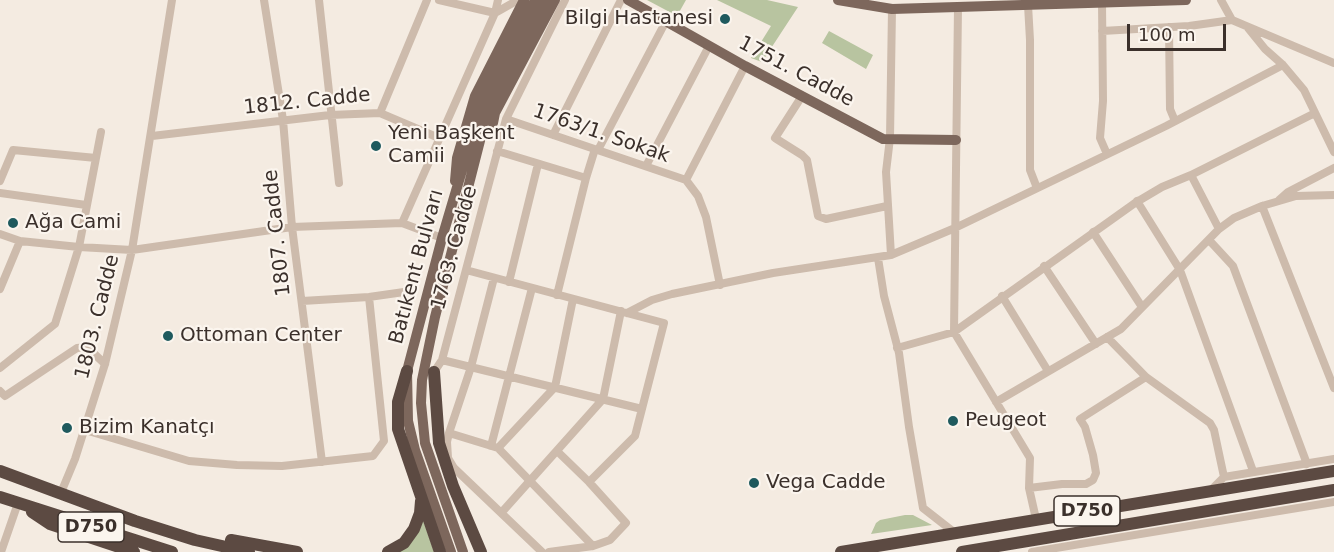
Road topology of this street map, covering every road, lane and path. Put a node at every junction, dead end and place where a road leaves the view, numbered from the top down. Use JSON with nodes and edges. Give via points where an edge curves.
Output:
{"nodes":[{"id":1,"x":172,"y":0,"type":"edge"},
{"id":2,"x":264,"y":0,"type":"edge"},
{"id":3,"x":319,"y":0,"type":"edge"},
{"id":4,"x":427,"y":0,"type":"edge"},
{"id":5,"x":439,"y":0,"type":"edge"},
{"id":6,"x":498,"y":0,"type":"edge"},
{"id":7,"x":518,"y":0,"type":"edge"},
{"id":8,"x":524,"y":0,"type":"edge"},
{"id":9,"x":534,"y":0,"type":"edge"},
{"id":10,"x":545,"y":0,"type":"edge"},
{"id":11,"x":555,"y":0,"type":"edge"},
{"id":12,"x":566,"y":0,"type":"edge"},
{"id":13,"x":621,"y":0,"type":"edge"},
{"id":14,"x":628,"y":0,"type":"edge"},
{"id":15,"x":838,"y":0,"type":"edge"},
{"id":16,"x":1186,"y":0,"type":"edge"},
{"id":17,"x":1221,"y":0,"type":"edge"},
{"id":18,"x":1102,"y":3,"type":"junction"},
{"id":19,"x":1028,"y":5,"type":"junction"},
{"id":20,"x":958,"y":7,"type":"junction"},
{"id":21,"x":892,"y":9,"type":"junction"},
{"id":22,"x":495,"y":13,"type":"junction"},
{"id":23,"x":1232,"y":20,"type":"junction"},
{"id":24,"x":666,"y":21,"type":"junction"},
{"id":25,"x":1169,"y":27,"type":"junction"},
{"id":26,"x":1248,"y":28,"type":"junction"},
{"id":27,"x":1102,"y":31,"type":"junction"},
{"id":28,"x":710,"y":46,"type":"junction"},
{"id":29,"x":1334,"y":63,"type":"edge"},
{"id":30,"x":1283,"y":65,"type":"junction"},
{"id":31,"x":745,"y":66,"type":"junction"},
{"id":32,"x":802,"y":96,"type":"junction"},
{"id":33,"x":1315,"y":113,"type":"junction"},
{"id":34,"x":380,"y":114,"type":"junction"},
{"id":35,"x":330,"y":115,"type":"junction"},
{"id":36,"x":506,"y":119,"type":"junction"},
{"id":37,"x":283,"y":120,"type":"junction"},
{"id":38,"x":1175,"y":121,"type":"junction"},
{"id":39,"x":101,"y":132,"type":"dead end"},
{"id":40,"x":553,"y":135,"type":"junction"},
{"id":41,"x":152,"y":136,"type":"junction"},
{"id":42,"x":439,"y":138,"type":"junction"},
{"id":43,"x":890,"y":138,"type":"junction"},
{"id":44,"x":956,"y":140,"type":"junction"},
{"id":45,"x":597,"y":149,"type":"junction"},
{"id":46,"x":497,"y":151,"type":"junction"},
{"id":47,"x":1334,"y":152,"type":"edge"},
{"id":48,"x":1107,"y":154,"type":"junction"},
{"id":49,"x":96,"y":158,"type":"junction"},
{"id":50,"x":538,"y":164,"type":"junction"},
{"id":51,"x":646,"y":166,"type":"junction"},
{"id":52,"x":1334,"y":168,"type":"edge"},
{"id":53,"x":1191,"y":175,"type":"junction"},
{"id":54,"x":586,"y":178,"type":"junction"},
{"id":55,"x":686,"y":180,"type":"junction"},
{"id":56,"x":0,"y":181,"type":"edge"},
{"id":57,"x":471,"y":182,"type":"junction"},
{"id":58,"x":339,"y":183,"type":"dead end"},
{"id":59,"x":1036,"y":188,"type":"junction"},
{"id":60,"x":0,"y":193,"type":"edge"},
{"id":61,"x":1334,"y":195,"type":"edge"},
{"id":62,"x":1137,"y":201,"type":"junction"},
{"id":63,"x":453,"y":202,"type":"junction"},
{"id":64,"x":1276,"y":202,"type":"junction"},
{"id":65,"x":86,"y":205,"type":"junction"},
{"id":66,"x":887,"y":206,"type":"junction"},
{"id":67,"x":1262,"y":206,"type":"junction"},
{"id":68,"x":402,"y":223,"type":"junction"},
{"id":69,"x":292,"y":227,"type":"junction"},
{"id":70,"x":955,"y":228,"type":"junction"},
{"id":71,"x":1219,"y":229,"type":"junction"},
{"id":72,"x":1093,"y":232,"type":"junction"},
{"id":73,"x":0,"y":234,"type":"edge"},
{"id":74,"x":442,"y":238,"type":"junction"},
{"id":75,"x":1209,"y":240,"type":"junction"},
{"id":76,"x":20,"y":241,"type":"junction"},
{"id":77,"x":79,"y":247,"type":"junction"},
{"id":78,"x":132,"y":250,"type":"junction"},
{"id":79,"x":891,"y":255,"type":"junction"},
{"id":80,"x":878,"y":258,"type":"junction"},
{"id":81,"x":1044,"y":266,"type":"junction"},
{"id":82,"x":466,"y":270,"type":"junction"},
{"id":83,"x":1179,"y":270,"type":"junction"},
{"id":84,"x":494,"y":278,"type":"junction"},
{"id":85,"x":509,"y":282,"type":"junction"},
{"id":86,"x":720,"y":285,"type":"junction"},
{"id":87,"x":532,"y":288,"type":"junction"},
{"id":88,"x":0,"y":289,"type":"edge"},
{"id":89,"x":404,"y":292,"type":"dead end"},
{"id":90,"x":557,"y":295,"type":"junction"},
{"id":91,"x":1002,"y":296,"type":"junction"},
{"id":92,"x":369,"y":297,"type":"junction"},
{"id":93,"x":573,"y":299,"type":"junction"},
{"id":94,"x":302,"y":301,"type":"junction"},
{"id":95,"x":1142,"y":308,"type":"junction"},
{"id":96,"x":624,"y":312,"type":"junction"},
{"id":97,"x":954,"y":332,"type":"junction"},
{"id":98,"x":1107,"y":337,"type":"junction"},
{"id":99,"x":1096,"y":344,"type":"junction"},
{"id":100,"x":897,"y":348,"type":"junction"},
{"id":101,"x":442,"y":360,"type":"junction"},
{"id":102,"x":105,"y":364,"type":"junction"},
{"id":103,"x":471,"y":367,"type":"junction"},
{"id":104,"x":0,"y":368,"type":"edge"},
{"id":105,"x":407,"y":371,"type":"junction"},
{"id":106,"x":434,"y":372,"type":"junction"},
{"id":107,"x":1048,"y":372,"type":"junction"},
{"id":108,"x":510,"y":376,"type":"junction"},
{"id":109,"x":1146,"y":377,"type":"junction"},
{"id":110,"x":555,"y":387,"type":"junction"},
{"id":111,"x":1334,"y":388,"type":"edge"},
{"id":112,"x":0,"y":391,"type":"edge"},
{"id":113,"x":603,"y":399,"type":"junction"},
{"id":114,"x":996,"y":402,"type":"junction"},
{"id":115,"x":421,"y":403,"type":"junction"},
{"id":116,"x":642,"y":409,"type":"junction"},
{"id":117,"x":85,"y":430,"type":"junction"},
{"id":118,"x":449,"y":433,"type":"junction"},
{"id":119,"x":495,"y":447,"type":"junction"},
{"id":120,"x":556,"y":451,"type":"junction"},
{"id":121,"x":1334,"y":459,"type":"edge"},
{"id":122,"x":322,"y":462,"type":"junction"},
{"id":123,"x":1307,"y":464,"type":"junction"},
{"id":124,"x":0,"y":471,"type":"edge"},
{"id":125,"x":1253,"y":471,"type":"junction"},
{"id":126,"x":1334,"y":471,"type":"edge"},
{"id":127,"x":1224,"y":477,"type":"junction"},
{"id":128,"x":530,"y":480,"type":"junction"},
{"id":129,"x":589,"y":482,"type":"junction"},
{"id":130,"x":1029,"y":488,"type":"junction"},
{"id":131,"x":1334,"y":490,"type":"edge"},
{"id":132,"x":1210,"y":492,"type":"junction"},
{"id":133,"x":60,"y":495,"type":"junction"},
{"id":134,"x":0,"y":497,"type":"edge"},
{"id":135,"x":421,"y":497,"type":"junction"},
{"id":136,"x":1334,"y":502,"type":"edge"},
{"id":137,"x":18,"y":503,"type":"junction"},
{"id":138,"x":501,"y":512,"type":"junction"},
{"id":139,"x":1036,"y":519,"type":"junction"},
{"id":140,"x":135,"y":521,"type":"junction"},
{"id":141,"x":955,"y":532,"type":"junction"},
{"id":142,"x":593,"y":546,"type":"junction"},
{"id":143,"x":999,"y":549,"type":"edge"},
{"id":144,"x":168,"y":551,"type":"edge"},
{"id":145,"x":1,"y":552,"type":"edge"},
{"id":146,"x":134,"y":552,"type":"edge"},
{"id":147,"x":249,"y":552,"type":"edge"},
{"id":148,"x":297,"y":552,"type":"edge"},
{"id":149,"x":388,"y":552,"type":"edge"},
{"id":150,"x":440,"y":552,"type":"edge"},
{"id":151,"x":451,"y":552,"type":"edge"},
{"id":152,"x":463,"y":552,"type":"edge"},
{"id":153,"x":481,"y":552,"type":"edge"},
{"id":154,"x":542,"y":552,"type":"edge"},
{"id":155,"x":549,"y":552,"type":"edge"},
{"id":156,"x":841,"y":552,"type":"edge"},
{"id":157,"x":962,"y":552,"type":"edge"},
{"id":158,"x":1032,"y":552,"type":"edge"}],
"edges":[{"from":1,"to":41,"type":"street","name":"1803. Cadde"},
{"from":2,"to":37,"type":"street","name":"1807. Cadde"},
{"from":3,"to":35,"type":"street"},
{"from":4,"to":34,"type":"street","name":"1812. Cadde"},
{"from":5,"to":22,"type":"street"},
{"from":6,"to":22,"type":"street"},
{"from":7,"to":22,"type":"street"},
{"from":8,"to":63,"type":"main road","via":[[475,96],[457,158]]},
{"from":9,"to":63,"type":"main road","name":"Batıkent Bulvarı","via":[[482,103]]},
{"from":10,"to":57,"type":"main road","name":"Batıkent Bulvarı","via":[[492,101]]},
{"from":11,"to":57,"type":"main road","via":[[495,113],[479,169]]},
{"from":12,"to":36,"type":"street","name":"1763. Cadde"},
{"from":13,"to":40,"type":"street"},
{"from":14,"to":24,"type":"main road","name":"1751. Cadde"},
{"from":15,"to":21,"type":"main road"},
{"from":16,"to":18,"type":"main road"},
{"from":17,"to":23,"type":"street"},
{"from":18,"to":19,"type":"main road"},
{"from":18,"to":27,"type":"street"},
{"from":19,"to":20,"type":"main road"},
{"from":19,"to":59,"type":"street","via":[[1030,170]]},
{"from":20,"to":21,"type":"main road"},
{"from":20,"to":44,"type":"street"},
{"from":21,"to":43,"type":"street"},
{"from":22,"to":42,"type":"street"},
{"from":23,"to":25,"type":"street"},
{"from":23,"to":26,"type":"street"},
{"from":24,"to":28,"type":"main road","name":"1751. Cadde"},
{"from":24,"to":45,"type":"street"},
{"from":25,"to":27,"type":"street"},
{"from":25,"to":38,"type":"street","via":[[1170,109]]},
{"from":26,"to":29,"type":"street"},
{"from":26,"to":30,"type":"street"},
{"from":27,"to":48,"type":"street","via":[[1100,138]]},
{"from":28,"to":31,"type":"main road","name":"1751. Cadde"},
{"from":28,"to":51,"type":"street"},
{"from":30,"to":33,"type":"street","via":[[1304,90]]},
{"from":30,"to":38,"type":"street"},
{"from":31,"to":32,"type":"main road","name":"1751. Cadde"},
{"from":31,"to":55,"type":"street"},
{"from":32,"to":43,"type":"main road","name":"1751. Cadde","via":[[883,139]]},
{"from":32,"to":66,"type":"street","via":[[776,138],[807,160],[818,216],[825,219]]},
{"from":33,"to":47,"type":"street"},
{"from":33,"to":53,"type":"street"},
{"from":34,"to":35,"type":"street","name":"1812. Cadde"},
{"from":34,"to":42,"type":"street"},
{"from":35,"to":37,"type":"street","name":"1812. Cadde"},
{"from":35,"to":58,"type":"street"},
{"from":36,"to":40,"type":"street","name":"1763/1. Sokak"},
{"from":36,"to":46,"type":"street","name":"1763. Cadde"},
{"from":37,"to":41,"type":"street","name":"1812. Cadde"},
{"from":37,"to":69,"type":"street","name":"1807. Cadde"},
{"from":38,"to":48,"type":"street"},
{"from":39,"to":49,"type":"street"},
{"from":40,"to":45,"type":"street","name":"1763/1. Sokak"},
{"from":41,"to":78,"type":"street","name":"1803. Cadde"},
{"from":42,"to":68,"type":"street"},
{"from":43,"to":44,"type":"main road","name":"1751. Cadde"},
{"from":43,"to":66,"type":"street"},
{"from":44,"to":70,"type":"street"},
{"from":45,"to":51,"type":"street","name":"1763/1. Sokak"},
{"from":45,"to":54,"type":"street"},
{"from":46,"to":50,"type":"street"},
{"from":46,"to":82,"type":"street","name":"1763. Cadde"},
{"from":48,"to":59,"type":"street"},
{"from":49,"to":56,"type":"street","via":[[13,150]]},
{"from":49,"to":65,"type":"street"},
{"from":50,"to":54,"type":"street"},
{"from":50,"to":85,"type":"street"},
{"from":51,"to":55,"type":"street","name":"1763/1. Sokak"},
{"from":52,"to":64,"type":"street"},
{"from":53,"to":62,"type":"street"},
{"from":53,"to":71,"type":"street"},
{"from":54,"to":90,"type":"street"},
{"from":55,"to":86,"type":"street","via":[[706,217]]},
{"from":57,"to":115,"type":"main road","name":"Batıkent Bulvarı","via":[[435,317]]},
{"from":59,"to":70,"type":"street"},
{"from":60,"to":65,"type":"street"},
{"from":61,"to":64,"type":"street","via":[[1296,196]]},
{"from":62,"to":72,"type":"street"},
{"from":62,"to":83,"type":"street"},
{"from":63,"to":74,"type":"main road","name":"Batıkent Bulvarı"},
{"from":64,"to":67,"type":"street"},
{"from":65,"to":77,"type":"street"},
{"from":66,"to":79,"type":"street"},
{"from":67,"to":71,"type":"street","via":[[1233,218]]},
{"from":67,"to":111,"type":"street"},
{"from":68,"to":69,"type":"street"},
{"from":68,"to":74,"type":"street"},
{"from":69,"to":78,"type":"street"},
{"from":69,"to":94,"type":"street","name":"1807. Cadde"},
{"from":70,"to":79,"type":"street"},
{"from":70,"to":97,"type":"street"},
{"from":71,"to":75,"type":"street"},
{"from":72,"to":81,"type":"street"},
{"from":72,"to":95,"type":"street"},
{"from":73,"to":76,"type":"street"},
{"from":74,"to":105,"type":"main road","name":"Batıkent Bulvarı"},
{"from":75,"to":83,"type":"street"},
{"from":75,"to":123,"type":"street","via":[[1233,266]]},
{"from":76,"to":77,"type":"street"},
{"from":76,"to":88,"type":"street"},
{"from":77,"to":78,"type":"street"},
{"from":77,"to":104,"type":"street","via":[[55,324]]},
{"from":78,"to":102,"type":"street","name":"1803. Cadde"},
{"from":79,"to":80,"type":"street"},
{"from":80,"to":86,"type":"street","via":[[772,273]]},
{"from":80,"to":100,"type":"street"},
{"from":81,"to":91,"type":"street"},
{"from":81,"to":99,"type":"street"},
{"from":82,"to":84,"type":"street"},
{"from":82,"to":101,"type":"street","name":"1763. Cadde"},
{"from":83,"to":95,"type":"street"},
{"from":83,"to":125,"type":"street"},
{"from":84,"to":85,"type":"street"},
{"from":84,"to":103,"type":"street"},
{"from":85,"to":87,"type":"street"},
{"from":86,"to":96,"type":"street","via":[[672,294]]},
{"from":87,"to":90,"type":"street"},
{"from":87,"to":108,"type":"street"},
{"from":89,"to":92,"type":"street"},
{"from":90,"to":93,"type":"street"},
{"from":91,"to":97,"type":"street"},
{"from":91,"to":107,"type":"street"},
{"from":92,"to":94,"type":"street"},
{"from":92,"to":122,"type":"street","via":[[384,441],[373,456]]},
{"from":93,"to":96,"type":"street"},
{"from":93,"to":110,"type":"street"},
{"from":94,"to":122,"type":"street","name":"1807. Cadde"},
{"from":95,"to":98,"type":"street"},
{"from":96,"to":113,"type":"street"},
{"from":96,"to":116,"type":"street","via":[[664,323]]},
{"from":97,"to":100,"type":"street"},
{"from":97,"to":114,"type":"street"},
{"from":98,"to":99,"type":"street"},
{"from":98,"to":109,"type":"street"},
{"from":99,"to":107,"type":"street"},
{"from":100,"to":141,"type":"street","via":[[923,508]]},
{"from":101,"to":103,"type":"street"},
{"from":101,"to":106,"type":"street","name":"1763. Cadde"},
{"from":102,"to":112,"type":"street","via":[[87,347],[77,348],[5,396]]},
{"from":102,"to":117,"type":"street","name":"1803. Cadde"},
{"from":103,"to":108,"type":"street"},
{"from":103,"to":118,"type":"street"},
{"from":105,"to":135,"type":"highway","via":[[398,402],[398,429]]},
{"from":105,"to":151,"type":"main road","name":"Batıkent Bulvarı","via":[[408,421],[415,450]]},
{"from":106,"to":115,"type":"main road"},
{"from":106,"to":153,"type":"highway","via":[[439,443]]},
{"from":107,"to":114,"type":"street"},
{"from":108,"to":110,"type":"street"},
{"from":108,"to":119,"type":"street"},
{"from":109,"to":127,"type":"street","via":[[1210,423]]},
{"from":109,"to":130,"type":"street","via":[[1080,419],[1094,455],[1093,480],[1086,484]]},
{"from":110,"to":113,"type":"street"},
{"from":110,"to":119,"type":"street"},
{"from":113,"to":116,"type":"street"},
{"from":113,"to":120,"type":"street"},
{"from":114,"to":130,"type":"street","via":[[1030,458]]},
{"from":115,"to":152,"type":"main road","name":"Batıkent Bulvarı","via":[[425,443]]},
{"from":116,"to":129,"type":"street","via":[[634,436]]},
{"from":117,"to":122,"type":"street","via":[[189,461],[282,466]]},
{"from":117,"to":133,"type":"street","name":"1803. Cadde"},
{"from":118,"to":119,"type":"street"},
{"from":118,"to":138,"type":"street","via":[[448,458],[454,468]]},
{"from":119,"to":128,"type":"street"},
{"from":120,"to":128,"type":"street"},
{"from":120,"to":129,"type":"street"},
{"from":121,"to":123,"type":"street"},
{"from":123,"to":125,"type":"street"},
{"from":124,"to":133,"type":"highway","number":"D750"},
{"from":125,"to":127,"type":"street"},
{"from":126,"to":132,"type":"highway","number":"D750"},
{"from":127,"to":132,"type":"street"},
{"from":128,"to":138,"type":"street"},
{"from":128,"to":142,"type":"street"},
{"from":129,"to":142,"type":"street","via":[[626,523],[610,540]]},
{"from":130,"to":139,"type":"street"},
{"from":131,"to":143,"type":"highway","number":"D750"},
{"from":132,"to":139,"type":"highway","number":"D750"},
{"from":133,"to":140,"type":"highway","number":"D750"},
{"from":134,"to":137,"type":"highway","number":"D750"},
{"from":135,"to":149,"type":"highway","via":[[414,529],[404,543]]},
{"from":135,"to":150,"type":"highway"},
{"from":136,"to":158,"type":"street"},
{"from":137,"to":144,"type":"highway","number":"D750"},
{"from":137,"to":145,"type":"street"},
{"from":137,"to":146,"type":"highway","via":[[50,524]]},
{"from":138,"to":154,"type":"street"},
{"from":139,"to":141,"type":"highway","number":"D750"},
{"from":140,"to":147,"type":"highway","number":"D750"},
{"from":140,"to":148,"type":"highway"},
{"from":141,"to":156,"type":"highway","number":"D750"},
{"from":142,"to":155,"type":"street"},
{"from":143,"to":157,"type":"highway","number":"D750"}]}
